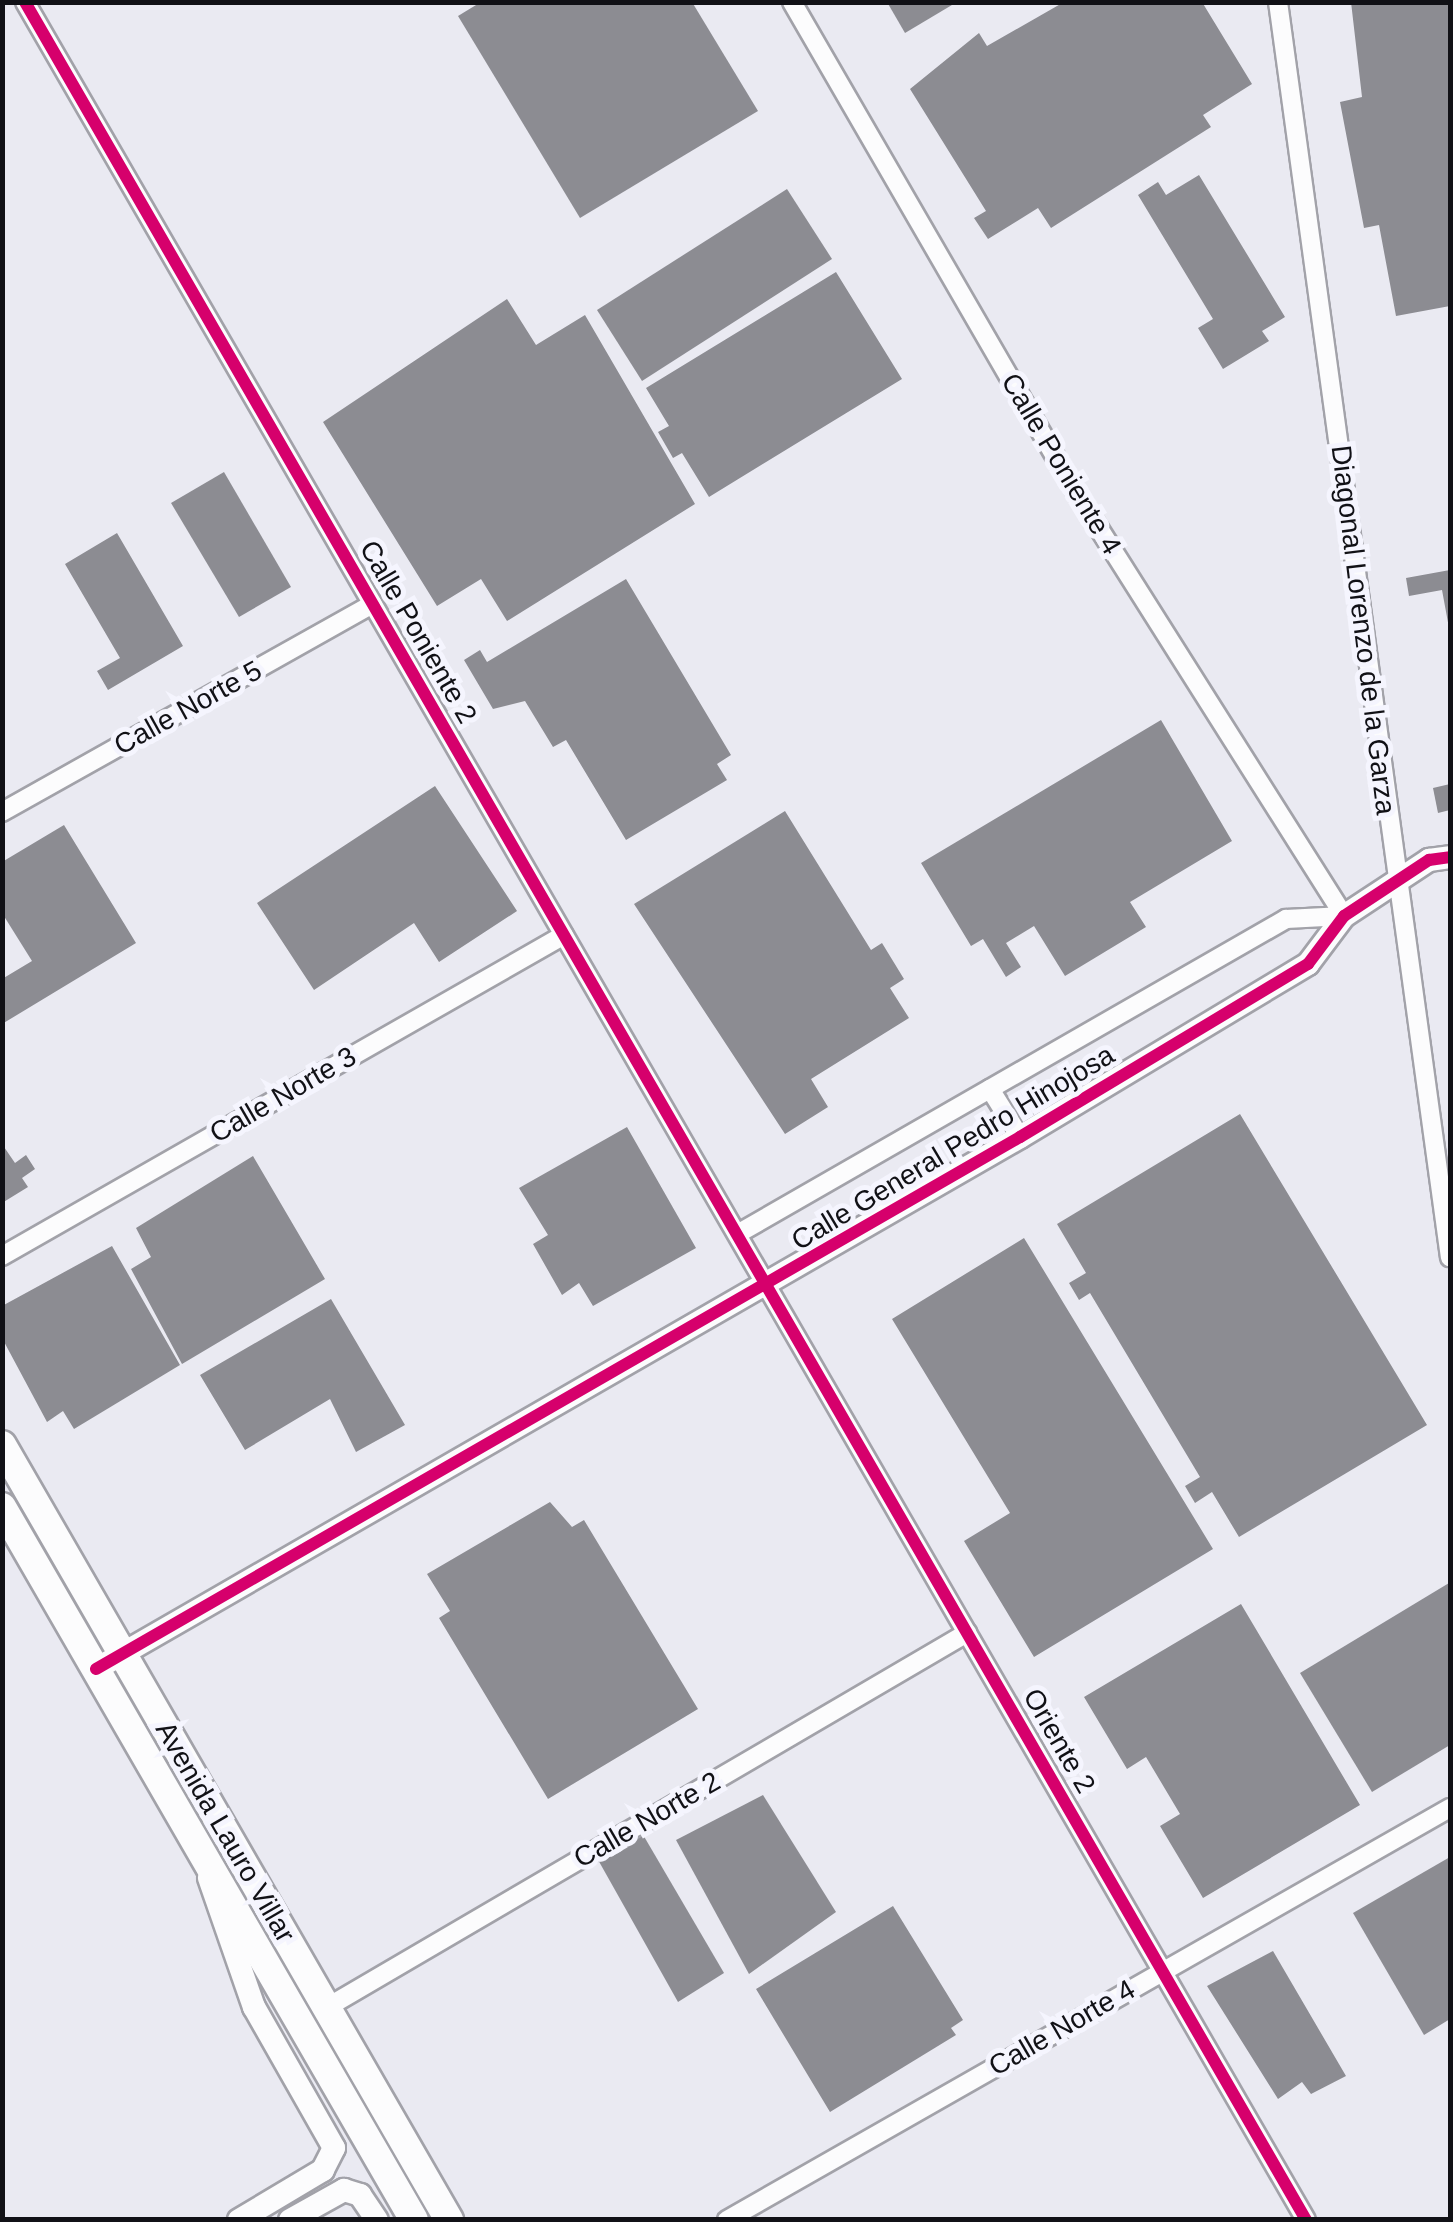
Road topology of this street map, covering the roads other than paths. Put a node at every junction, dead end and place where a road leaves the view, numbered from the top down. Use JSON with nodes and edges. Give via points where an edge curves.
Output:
{"nodes":[{"id":1,"x":26,"y":2,"type":"edge"},
{"id":2,"x":792,"y":2,"type":"edge"},
{"id":3,"x":1278,"y":2,"type":"edge"},
{"id":4,"x":373,"y":604,"type":"junction"},
{"id":5,"x":2,"y":812,"type":"edge"},
{"id":6,"x":1450,"y":857,"type":"edge"},
{"id":7,"x":1396,"y":879,"type":"junction"},
{"id":8,"x":1344,"y":916,"type":"junction"},
{"id":9,"x":564,"y":935,"type":"junction"},
{"id":10,"x":990,"y":1088,"type":"junction"},
{"id":11,"x":1020,"y":1138,"type":"junction"},
{"id":12,"x":739,"y":1232,"type":"junction"},
{"id":13,"x":2,"y":1256,"type":"edge"},
{"id":14,"x":1450,"y":1256,"type":"edge"},
{"id":15,"x":766,"y":1288,"type":"junction"},
{"id":16,"x":2,"y":1445,"type":"edge"},
{"id":17,"x":2,"y":1507,"type":"edge"},
{"id":18,"x":967,"y":1633,"type":"junction"},
{"id":19,"x":122,"y":1653,"type":"junction"},
{"id":20,"x":96,"y":1669,"type":"junction"},
{"id":21,"x":1450,"y":1808,"type":"edge"},
{"id":22,"x":202,"y":1850,"type":"junction"},
{"id":23,"x":1163,"y":1970,"type":"junction"},
{"id":24,"x":326,"y":2008,"type":"junction"},
{"id":25,"x":310,"y":2177,"type":"junction"},
{"id":26,"x":324,"y":2199,"type":"junction"},
{"id":27,"x":239,"y":2220,"type":"edge"},
{"id":28,"x":290,"y":2220,"type":"edge"},
{"id":29,"x":377,"y":2220,"type":"edge"},
{"id":30,"x":414,"y":2220,"type":"edge"},
{"id":31,"x":449,"y":2220,"type":"edge"},
{"id":32,"x":727,"y":2220,"type":"edge"},
{"id":33,"x":1306,"y":2220,"type":"edge"}],
"edges":[{"from":1,"to":4,"type":"street","name":"Calle Poniente 2"},
{"from":2,"to":8,"type":"street","name":"Calle Poniente 4","via":[[1074,489]]},
{"from":3,"to":7,"type":"street","name":"Diagonal Lorenzo de la Garza"},
{"from":4,"to":5,"type":"street","name":"Calle Norte 5"},
{"from":4,"to":9,"type":"street","name":"Calle Poniente 2"},
{"from":6,"to":7,"type":"street","name":"Calle General Pedro Hinojosa"},
{"from":7,"to":8,"type":"street","name":"Calle General Pedro Hinojosa"},
{"from":7,"to":14,"type":"street","name":"Diagonal Lorenzo de la Garza"},
{"from":8,"to":10,"type":"street","via":[[1286,919]]},
{"from":8,"to":11,"type":"street","name":"Calle General Pedro Hinojosa","via":[[1308,964]]},
{"from":9,"to":12,"type":"street","name":"Calle Poniente 2"},
{"from":9,"to":13,"type":"street","name":"Calle Norte 3"},
{"from":10,"to":11,"type":"street"},
{"from":10,"to":12,"type":"street"},
{"from":11,"to":15,"type":"street","name":"Calle General Pedro Hinojosa"},
{"from":12,"to":15,"type":"street","name":"Calle Poniente 2"},
{"from":15,"to":18,"type":"street","name":"Oriente 2"},
{"from":15,"to":19,"type":"street","name":"Calle General Pedro Hinojosa"},
{"from":16,"to":19,"type":"main road","name":"Avenida Lauro Villar"},
{"from":17,"to":20,"type":"main road","name":"Avenida Lauro Villar"},
{"from":18,"to":23,"type":"street","name":"Oriente 2"},
{"from":18,"to":24,"type":"street","name":"Calle Norte 2"},
{"from":19,"to":20,"type":"street","name":"Calle General Pedro Hinojosa"},
{"from":19,"to":24,"type":"main road","name":"Avenida Lauro Villar"},
{"from":20,"to":22,"type":"main road","name":"Avenida Lauro Villar"},
{"from":21,"to":23,"type":"street","name":"Calle Norte 4"},
{"from":22,"to":25,"type":"street","via":[[240,1975],[334,2148],[330,2164]]},
{"from":22,"to":30,"type":"main road","name":"Avenida Lauro Villar"},
{"from":23,"to":32,"type":"street","name":"Calle Norte 4"},
{"from":23,"to":33,"type":"street","name":"Oriente 2"},
{"from":24,"to":31,"type":"main road","name":"Avenida Lauro Villar"},
{"from":25,"to":26,"type":"street"},
{"from":25,"to":27,"type":"street"},
{"from":26,"to":28,"type":"street"},
{"from":26,"to":29,"type":"street","via":[[352,2190]]}]}
